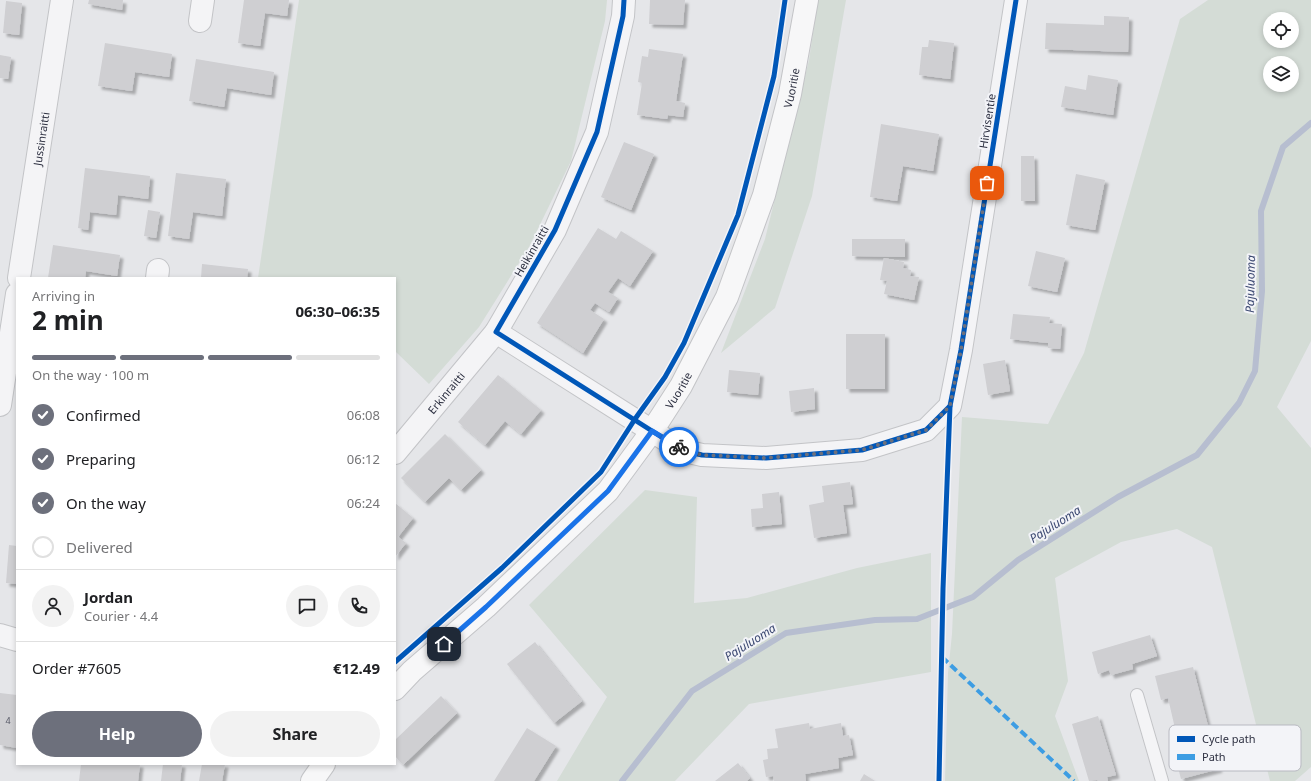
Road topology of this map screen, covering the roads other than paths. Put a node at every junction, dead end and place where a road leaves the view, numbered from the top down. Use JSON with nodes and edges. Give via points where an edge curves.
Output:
{"nodes":[{"id":1,"x":62,"y":0,"type":"edge"},
{"id":2,"x":624,"y":0,"type":"edge"},
{"id":3,"x":807,"y":0,"type":"edge"},
{"id":4,"x":1016,"y":0,"type":"edge"},
{"id":5,"x":19,"y":277,"type":"edge"},
{"id":6,"x":16,"y":309,"type":"edge"},
{"id":7,"x":15,"y":324,"type":"edge"},
{"id":8,"x":496,"y":332,"type":"junction"},
{"id":9,"x":0,"y":404,"type":"edge"},
{"id":10,"x":652,"y":431,"type":"junction"},
{"id":11,"x":396,"y":452,"type":"edge"},
{"id":12,"x":0,"y":636,"type":"edge"},
{"id":13,"x":16,"y":640,"type":"edge"},
{"id":14,"x":396,"y":688,"type":"edge"},
{"id":15,"x":1137,"y":696,"type":"dead end"},
{"id":16,"x":1162,"y":781,"type":"edge"}],
"edges":[{"from":1,"to":5,"type":"street","name":"Jussinraitti"},
{"from":2,"to":8,"type":"street","name":"Heikinraitti","via":[[623,16],[598,132],[555,230]]},
{"from":3,"to":10,"type":"street","name":"Vuoritie","via":[[790,94],[764,195],[727,297],[681,386]]},
{"from":4,"to":10,"type":"street","name":"Hirvisentie","via":[[950,406],[926,430],[862,450],[766,458],[702,455],[689,452]]},
{"from":6,"to":7,"type":"street"},
{"from":7,"to":9,"type":"street"},
{"from":8,"to":10,"type":"street"},
{"from":8,"to":11,"type":"street","name":"Erkinraitti"},
{"from":10,"to":14,"type":"street","name":"Vuoritie","via":[[608,491]]},
{"from":12,"to":13,"type":"street"},
{"from":15,"to":16,"type":"lane"}]}
